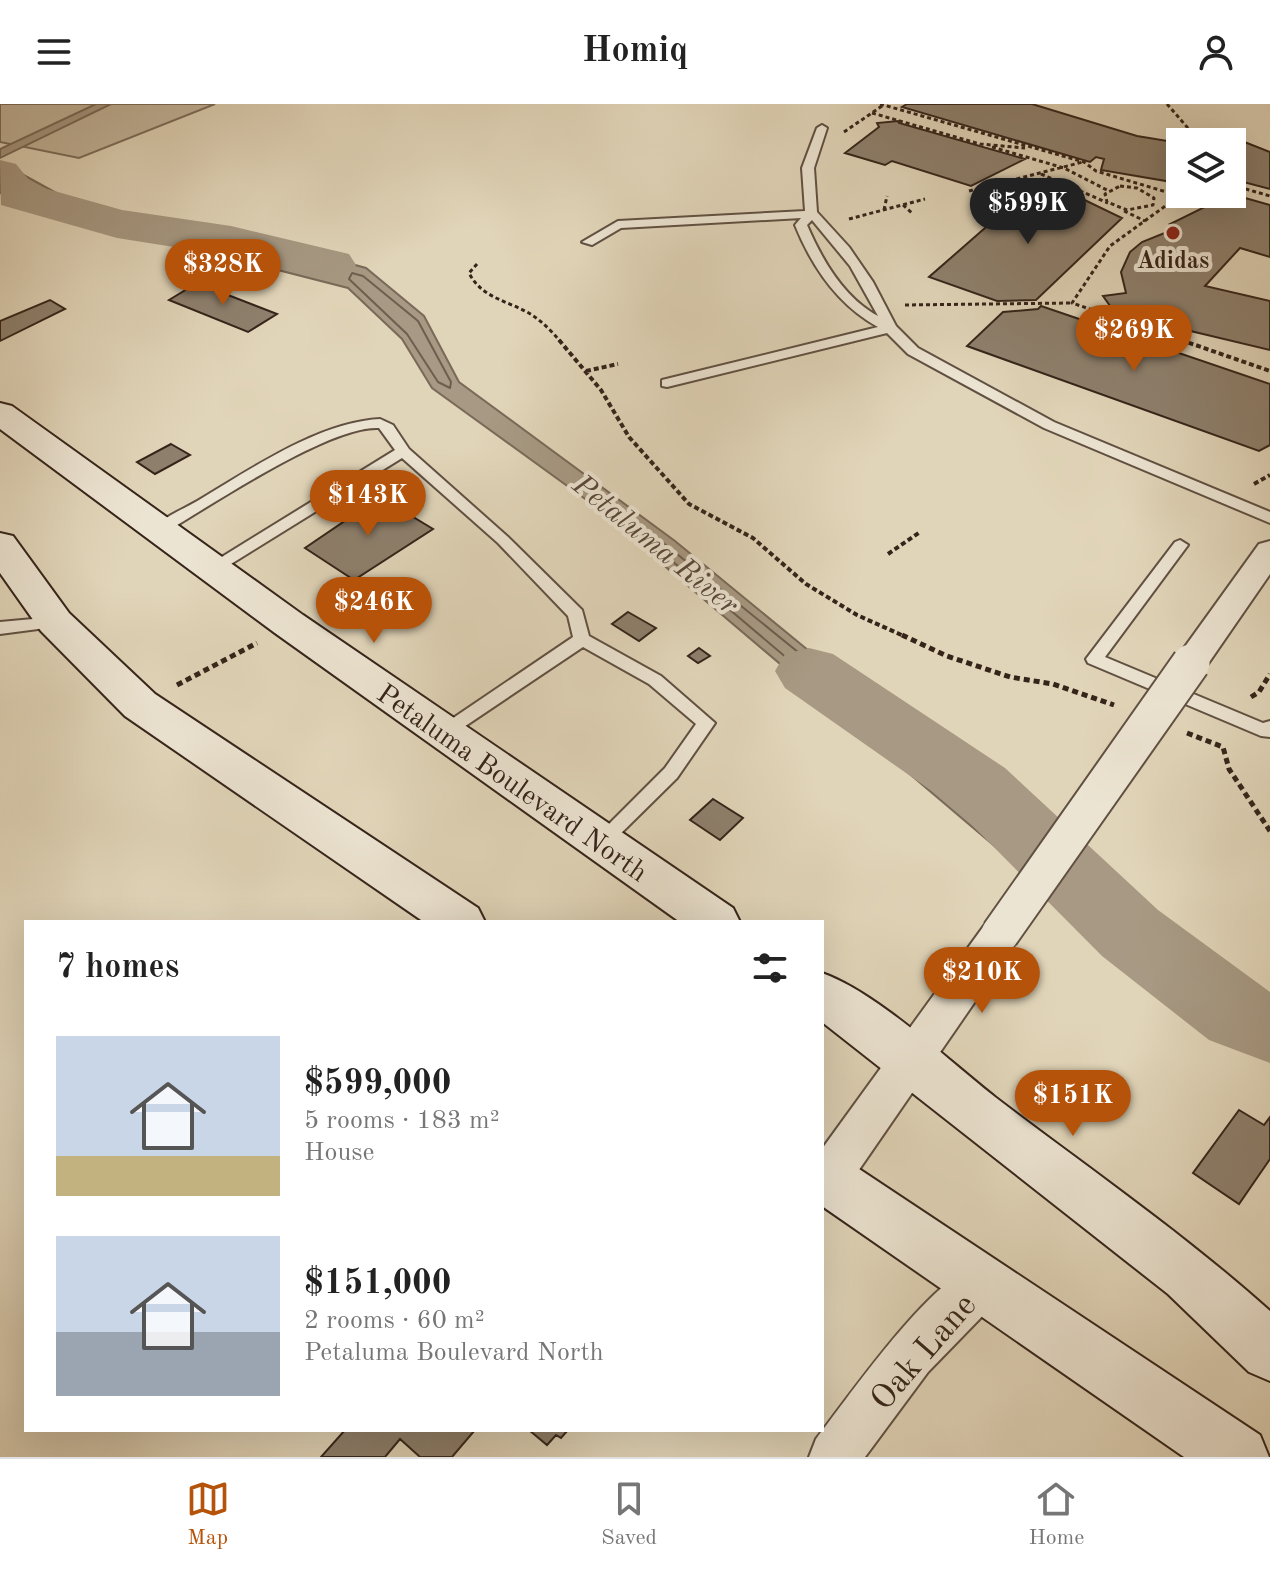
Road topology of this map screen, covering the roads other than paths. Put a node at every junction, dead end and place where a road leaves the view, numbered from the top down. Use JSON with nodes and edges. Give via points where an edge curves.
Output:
{"nodes":[{"id":1,"x":822,"y":128,"type":"dead end"},
{"id":2,"x":810,"y":213,"type":"junction"},
{"id":3,"x":588,"y":242,"type":"dead end"},
{"id":4,"x":890,"y":328,"type":"junction"},
{"id":5,"x":667,"y":383,"type":"dead end"},
{"id":6,"x":0,"y":413,"type":"edge"},
{"id":7,"x":403,"y":451,"type":"junction"},
{"id":8,"x":1270,"y":518,"type":"edge"},
{"id":9,"x":159,"y":530,"type":"junction"},
{"id":10,"x":0,"y":545,"type":"edge"},
{"id":11,"x":1180,"y":545,"type":"dead end"},
{"id":12,"x":1270,"y":551,"type":"edge"},
{"id":13,"x":212,"y":568,"type":"junction"},
{"id":14,"x":55,"y":622,"type":"junction"},
{"id":15,"x":0,"y":628,"type":"edge"},
{"id":16,"x":582,"y":639,"type":"junction"},
{"id":17,"x":1270,"y":727,"type":"edge"},
{"id":18,"x":443,"y":733,"type":"junction"},
{"id":19,"x":599,"y":843,"type":"junction"},
{"id":20,"x":458,"y":920,"type":"edge"},
{"id":21,"x":713,"y":920,"type":"edge"},
{"id":22,"x":824,"y":995,"type":"edge"},
{"id":23,"x":911,"y":1059,"type":"junction"},
{"id":24,"x":824,"y":1177,"type":"edge"},
{"id":25,"x":981,"y":1284,"type":"junction"},
{"id":26,"x":1270,"y":1351,"type":"edge"},
{"id":27,"x":834,"y":1457,"type":"edge"},
{"id":28,"x":1238,"y":1457,"type":"edge"}],
"edges":[{"from":1,"to":2,"type":"lane","via":[[808,168]]},
{"from":2,"to":3,"type":"lane","via":[[618,225]]},
{"from":2,"to":4,"type":"lane","via":[[833,236]]},
{"from":2,"to":4,"type":"lane","via":[[801,225],[812,252],[855,307]]},
{"from":4,"to":5,"type":"lane"},
{"from":4,"to":8,"type":"lane","via":[[913,351],[1049,425]]},
{"from":6,"to":9,"type":"main road","name":"Petaluma Boulevard North"},
{"from":7,"to":9,"type":"lane","via":[[392,430],[379,423],[359,425],[312,442]]},
{"from":7,"to":13,"type":"lane"},
{"from":7,"to":16,"type":"lane","via":[[576,614]]},
{"from":9,"to":13,"type":"main road","name":"Petaluma Boulevard North"},
{"from":10,"to":14,"type":"main road"},
{"from":11,"to":17,"type":"lane","via":[[1094,659],[1267,732]]},
{"from":12,"to":23,"type":"street","bridge":true},
{"from":13,"to":18,"type":"main road","name":"Petaluma Boulevard North"},
{"from":14,"to":15,"type":"lane"},
{"from":14,"to":20,"type":"main road","via":[[140,705]]},
{"from":16,"to":18,"type":"lane"},
{"from":16,"to":19,"type":"lane","via":[[655,680],[706,723],[671,773]]},
{"from":18,"to":19,"type":"main road","name":"Petaluma Boulevard North"},
{"from":19,"to":21,"type":"main road","name":"Petaluma Boulevard North"},
{"from":22,"to":23,"type":"main road"},
{"from":23,"to":24,"type":"street"},
{"from":23,"to":26,"type":"main road","via":[[1188,1275]]},
{"from":24,"to":25,"type":"main road"},
{"from":25,"to":27,"type":"street","name":"Oak Lane","via":[[911,1355]]},
{"from":25,"to":28,"type":"main road"}]}
